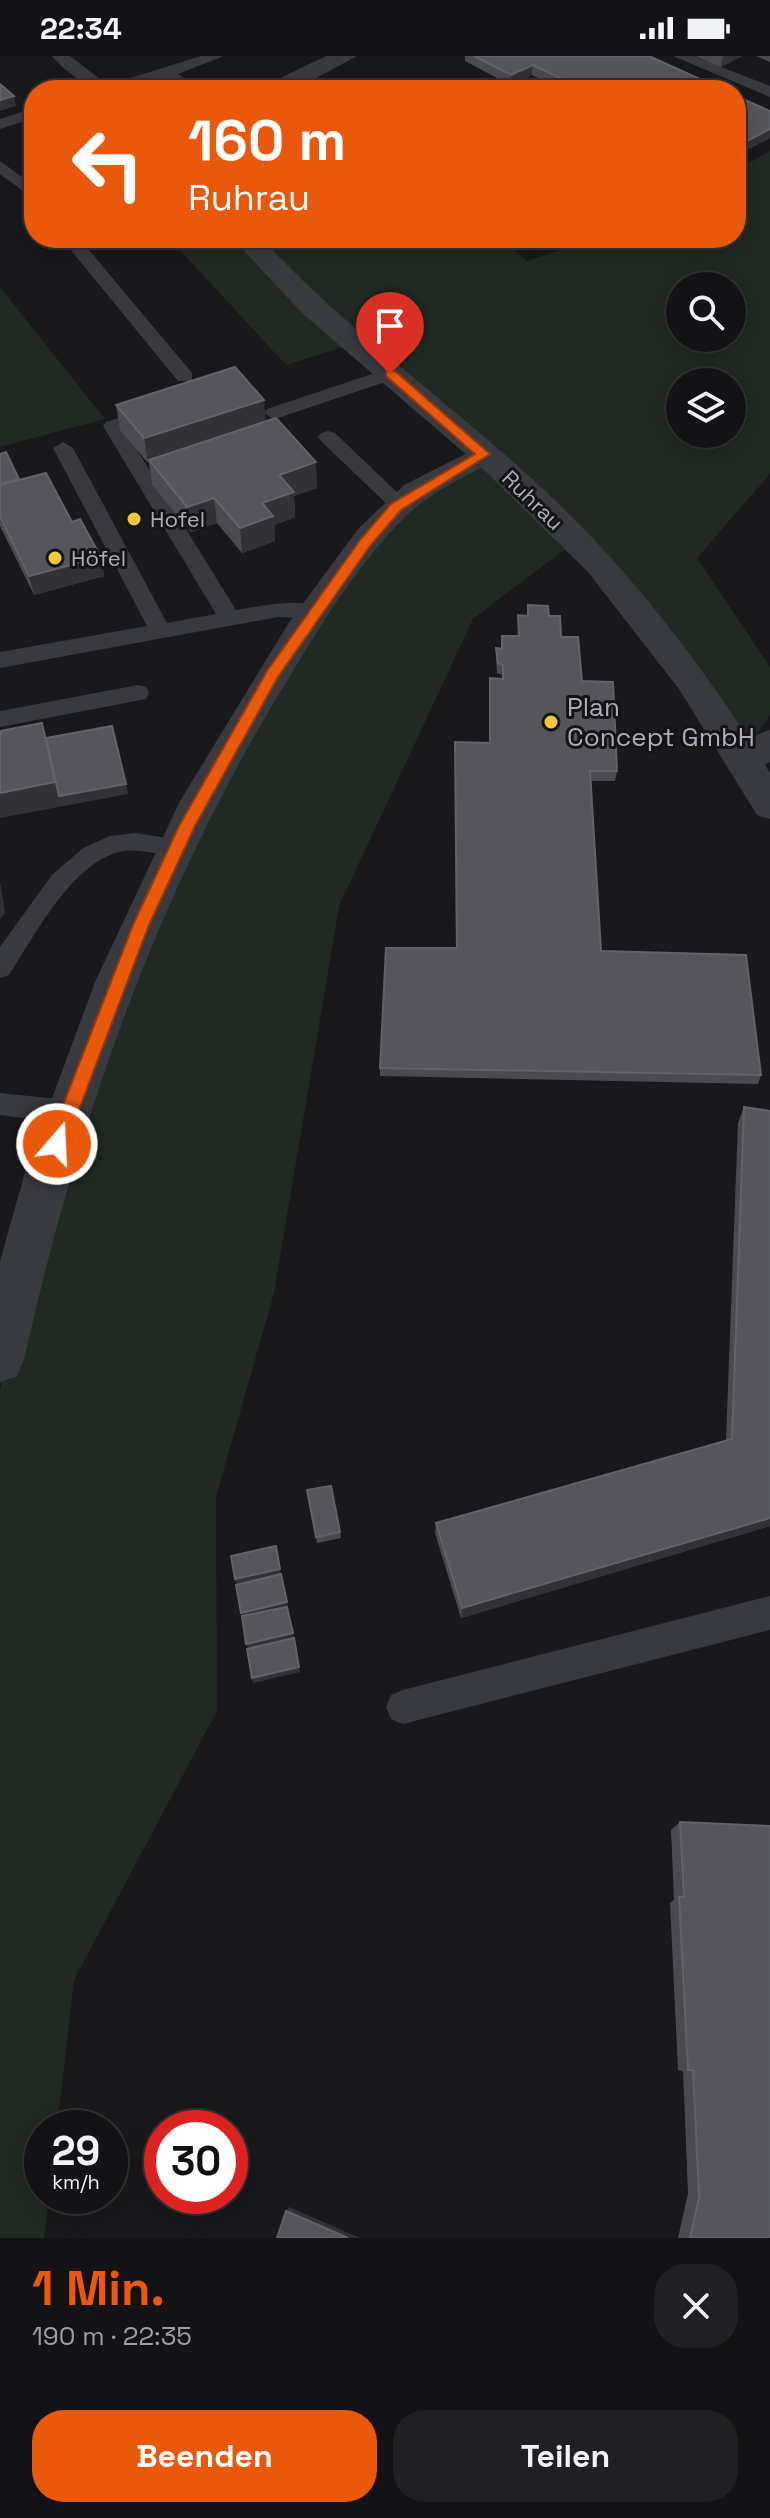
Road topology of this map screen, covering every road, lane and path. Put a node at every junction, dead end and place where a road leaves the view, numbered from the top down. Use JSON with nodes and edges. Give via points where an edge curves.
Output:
{"nodes":[{"id":1,"x":60,"y":56,"type":"edge"},
{"id":2,"x":216,"y":56,"type":"edge"},
{"id":3,"x":345,"y":56,"type":"edge"},
{"id":4,"x":681,"y":56,"type":"edge"},
{"id":5,"x":166,"y":73,"type":"junction"},
{"id":6,"x":92,"y":80,"type":"edge"},
{"id":7,"x":141,"y":80,"type":"edge"},
{"id":8,"x":178,"y":80,"type":"edge"},
{"id":9,"x":296,"y":80,"type":"edge"},
{"id":10,"x":740,"y":80,"type":"edge"},
{"id":11,"x":746,"y":82,"type":"edge"},
{"id":12,"x":770,"y":92,"type":"edge"},
{"id":13,"x":24,"y":116,"type":"edge"},
{"id":14,"x":0,"y":124,"type":"edge"},
{"id":15,"x":0,"y":166,"type":"edge"},
{"id":16,"x":24,"y":186,"type":"edge"},
{"id":17,"x":78,"y":248,"type":"edge"},
{"id":18,"x":255,"y":248,"type":"edge"},
{"id":19,"x":390,"y":374,"type":"junction"},
{"id":20,"x":185,"y":377,"type":"dead end"},
{"id":21,"x":182,"y":403,"type":"edge"},
{"id":22,"x":274,"y":413,"type":"dead end"},
{"id":23,"x":328,"y":437,"type":"dead end"},
{"id":24,"x":63,"y":448,"type":"dead end"},
{"id":25,"x":483,"y":454,"type":"junction"},
{"id":26,"x":399,"y":505,"type":"junction"},
{"id":27,"x":314,"y":612,"type":"junction"},
{"id":28,"x":230,"y":619,"type":"junction"},
{"id":29,"x":161,"y":631,"type":"junction"},
{"id":30,"x":0,"y":660,"type":"edge"},
{"id":31,"x":138,"y":693,"type":"dead end"},
{"id":32,"x":0,"y":719,"type":"edge"},
{"id":33,"x":758,"y":752,"type":"edge"},
{"id":34,"x":770,"y":805,"type":"edge"},
{"id":35,"x":178,"y":847,"type":"junction"},
{"id":36,"x":0,"y":968,"type":"edge"},
{"id":37,"x":0,"y":1104,"type":"edge"},
{"id":38,"x":68,"y":1112,"type":"junction"},
{"id":39,"x":11,"y":1253,"type":"edge"},
{"id":40,"x":0,"y":1360,"type":"edge"},
{"id":41,"x":770,"y":1613,"type":"edge"},
{"id":42,"x":403,"y":1707,"type":"dead end"}],
"edges":[{"from":1,"to":6,"type":"lane"},
{"from":2,"to":5,"type":"lane"},
{"from":3,"to":9,"type":"street"},
{"from":4,"to":10,"type":"lane"},
{"from":5,"to":7,"type":"lane"},
{"from":5,"to":8,"type":"lane"},
{"from":11,"to":12,"type":"lane"},
{"from":13,"to":14,"type":"lane"},
{"from":15,"to":16,"type":"lane"},
{"from":17,"to":20,"type":"lane"},
{"from":18,"to":19,"type":"street","name":"Ruhrau"},
{"from":19,"to":22,"type":"lane"},
{"from":19,"to":25,"type":"street","name":"Ruhrau"},
{"from":21,"to":28,"type":"lane","via":[[113,426]]},
{"from":23,"to":26,"type":"lane"},
{"from":24,"to":29,"type":"lane"},
{"from":25,"to":26,"type":"street"},
{"from":25,"to":33,"type":"street","name":"Ruhrau","via":[[531,494],[628,599]]},
{"from":26,"to":27,"type":"street"},
{"from":27,"to":28,"type":"lane","via":[[278,610]]},
{"from":27,"to":35,"type":"street","via":[[238,732]]},
{"from":28,"to":29,"type":"lane"},
{"from":29,"to":30,"type":"lane"},
{"from":31,"to":32,"type":"lane"},
{"from":33,"to":34,"type":"street","name":"Ruhrau"},
{"from":35,"to":36,"type":"lane","via":[[125,843],[87,858],[54,888]]},
{"from":35,"to":38,"type":"street","via":[[135,939]]},
{"from":37,"to":38,"type":"lane"},
{"from":38,"to":39,"type":"street"},
{"from":39,"to":40,"type":"street"},
{"from":41,"to":42,"type":"lane"}]}
